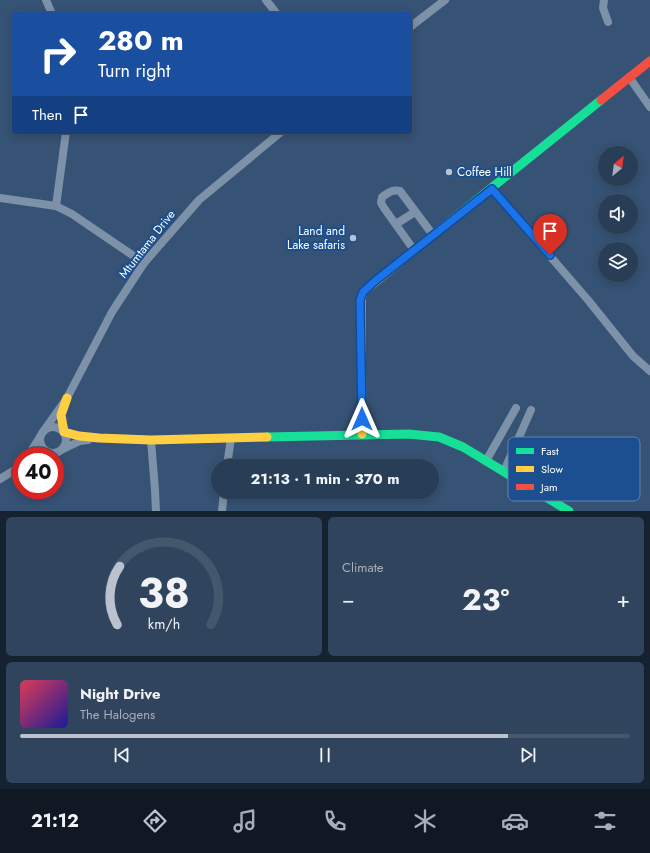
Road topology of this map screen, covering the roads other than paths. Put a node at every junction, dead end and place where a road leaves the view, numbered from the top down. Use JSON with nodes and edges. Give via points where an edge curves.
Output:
{"nodes":[{"id":1,"x":46,"y":0,"type":"edge"},
{"id":2,"x":266,"y":0,"type":"edge"},
{"id":3,"x":445,"y":0,"type":"edge"},
{"id":4,"x":604,"y":0,"type":"edge"},
{"id":5,"x":51,"y":12,"type":"edge"},
{"id":6,"x":275,"y":12,"type":"edge"},
{"id":7,"x":608,"y":22,"type":"dead end"},
{"id":8,"x":412,"y":25,"type":"edge"},
{"id":9,"x":650,"y":61,"type":"edge"},
{"id":10,"x":629,"y":77,"type":"junction"},
{"id":11,"x":650,"y":107,"type":"edge"},
{"id":12,"x":66,"y":134,"type":"edge"},
{"id":13,"x":279,"y":134,"type":"edge"},
{"id":14,"x":492,"y":189,"type":"junction"},
{"id":15,"x":0,"y":198,"type":"edge"},
{"id":16,"x":56,"y":206,"type":"junction"},
{"id":17,"x":415,"y":212,"type":"junction"},
{"id":18,"x":396,"y":224,"type":"junction"},
{"id":19,"x":433,"y":235,"type":"junction"},
{"id":20,"x":414,"y":250,"type":"junction"},
{"id":21,"x":144,"y":263,"type":"junction"},
{"id":22,"x":650,"y":371,"type":"edge"},
{"id":23,"x":66,"y":398,"type":"junction"},
{"id":24,"x":516,"y":408,"type":"dead end"},
{"id":25,"x":531,"y":410,"type":"dead end"},
{"id":26,"x":45,"y":429,"type":"junction"},
{"id":27,"x":64,"y":432,"type":"junction"},
{"id":28,"x":362,"y":434,"type":"junction"},
{"id":29,"x":40,"y":437,"type":"junction"},
{"id":30,"x":519,"y":437,"type":"edge"},
{"id":31,"x":99,"y":438,"type":"junction"},
{"id":32,"x":231,"y":438,"type":"junction"},
{"id":33,"x":151,"y":440,"type":"junction"},
{"id":34,"x":34,"y":447,"type":"edge"},
{"id":35,"x":42,"y":447,"type":"edge"},
{"id":36,"x":64,"y":447,"type":"edge"},
{"id":37,"x":64,"y":449,"type":"edge"},
{"id":38,"x":228,"y":459,"type":"edge"},
{"id":39,"x":486,"y":461,"type":"junction"},
{"id":40,"x":508,"y":462,"type":"edge"},
{"id":41,"x":12,"y":471,"type":"edge"},
{"id":42,"x":504,"y":471,"type":"junction"},
{"id":43,"x":508,"y":473,"type":"edge"},
{"id":44,"x":0,"y":479,"type":"edge"},
{"id":45,"x":223,"y":499,"type":"edge"},
{"id":46,"x":554,"y":501,"type":"edge"},
{"id":47,"x":156,"y":511,"type":"edge"},
{"id":48,"x":222,"y":511,"type":"edge"},
{"id":49,"x":570,"y":511,"type":"edge"}],
"edges":[{"from":1,"to":5,"type":"street"},
{"from":2,"to":6,"type":"street"},
{"from":3,"to":8,"type":"street"},
{"from":4,"to":7,"type":"street","via":[[603,8]]},
{"from":9,"to":10,"type":"street"},
{"from":10,"to":11,"type":"street"},
{"from":10,"to":14,"type":"street"},
{"from":12,"to":16,"type":"street"},
{"from":13,"to":21,"type":"street","name":"Mtumtama Drive","via":[[199,200]]},
{"from":14,"to":19,"type":"street"},
{"from":14,"to":22,"type":"street","via":[[588,300],[632,356]]},
{"from":15,"to":16,"type":"street"},
{"from":16,"to":21,"type":"street"},
{"from":17,"to":18,"type":"street"},
{"from":17,"to":18,"type":"street","via":[[400,191],[390,191],[382,197],[381,203]]},
{"from":17,"to":19,"type":"street"},
{"from":18,"to":20,"type":"street"},
{"from":19,"to":20,"type":"street"},
{"from":20,"to":28,"type":"street","via":[[368,287],[360,300]]},
{"from":21,"to":23,"type":"street","name":"Mtumtama Drive","via":[[112,312]]},
{"from":23,"to":26,"type":"street","name":"Mtumtama Drive"},
{"from":23,"to":27,"type":"street","via":[[61,416]]},
{"from":24,"to":39,"type":"street"},
{"from":25,"to":30,"type":"street"},
{"from":26,"to":27,"type":"street","via":[[57,427]]},
{"from":26,"to":29,"type":"street"},
{"from":27,"to":31,"type":"street"},
{"from":27,"to":36,"type":"street","via":[[67,440]]},
{"from":28,"to":32,"type":"street"},
{"from":28,"to":39,"type":"street","via":[[439,437],[463,447]]},
{"from":29,"to":34,"type":"street"},
{"from":29,"to":35,"type":"street"},
{"from":31,"to":33,"type":"street"},
{"from":31,"to":37,"type":"street","via":[[80,441]]},
{"from":32,"to":33,"type":"street"},
{"from":32,"to":38,"type":"street"},
{"from":33,"to":47,"type":"street"},
{"from":39,"to":42,"type":"street"},
{"from":40,"to":42,"type":"street"},
{"from":41,"to":44,"type":"street"},
{"from":42,"to":43,"type":"street"},
{"from":45,"to":48,"type":"street"},
{"from":46,"to":49,"type":"street"}]}
